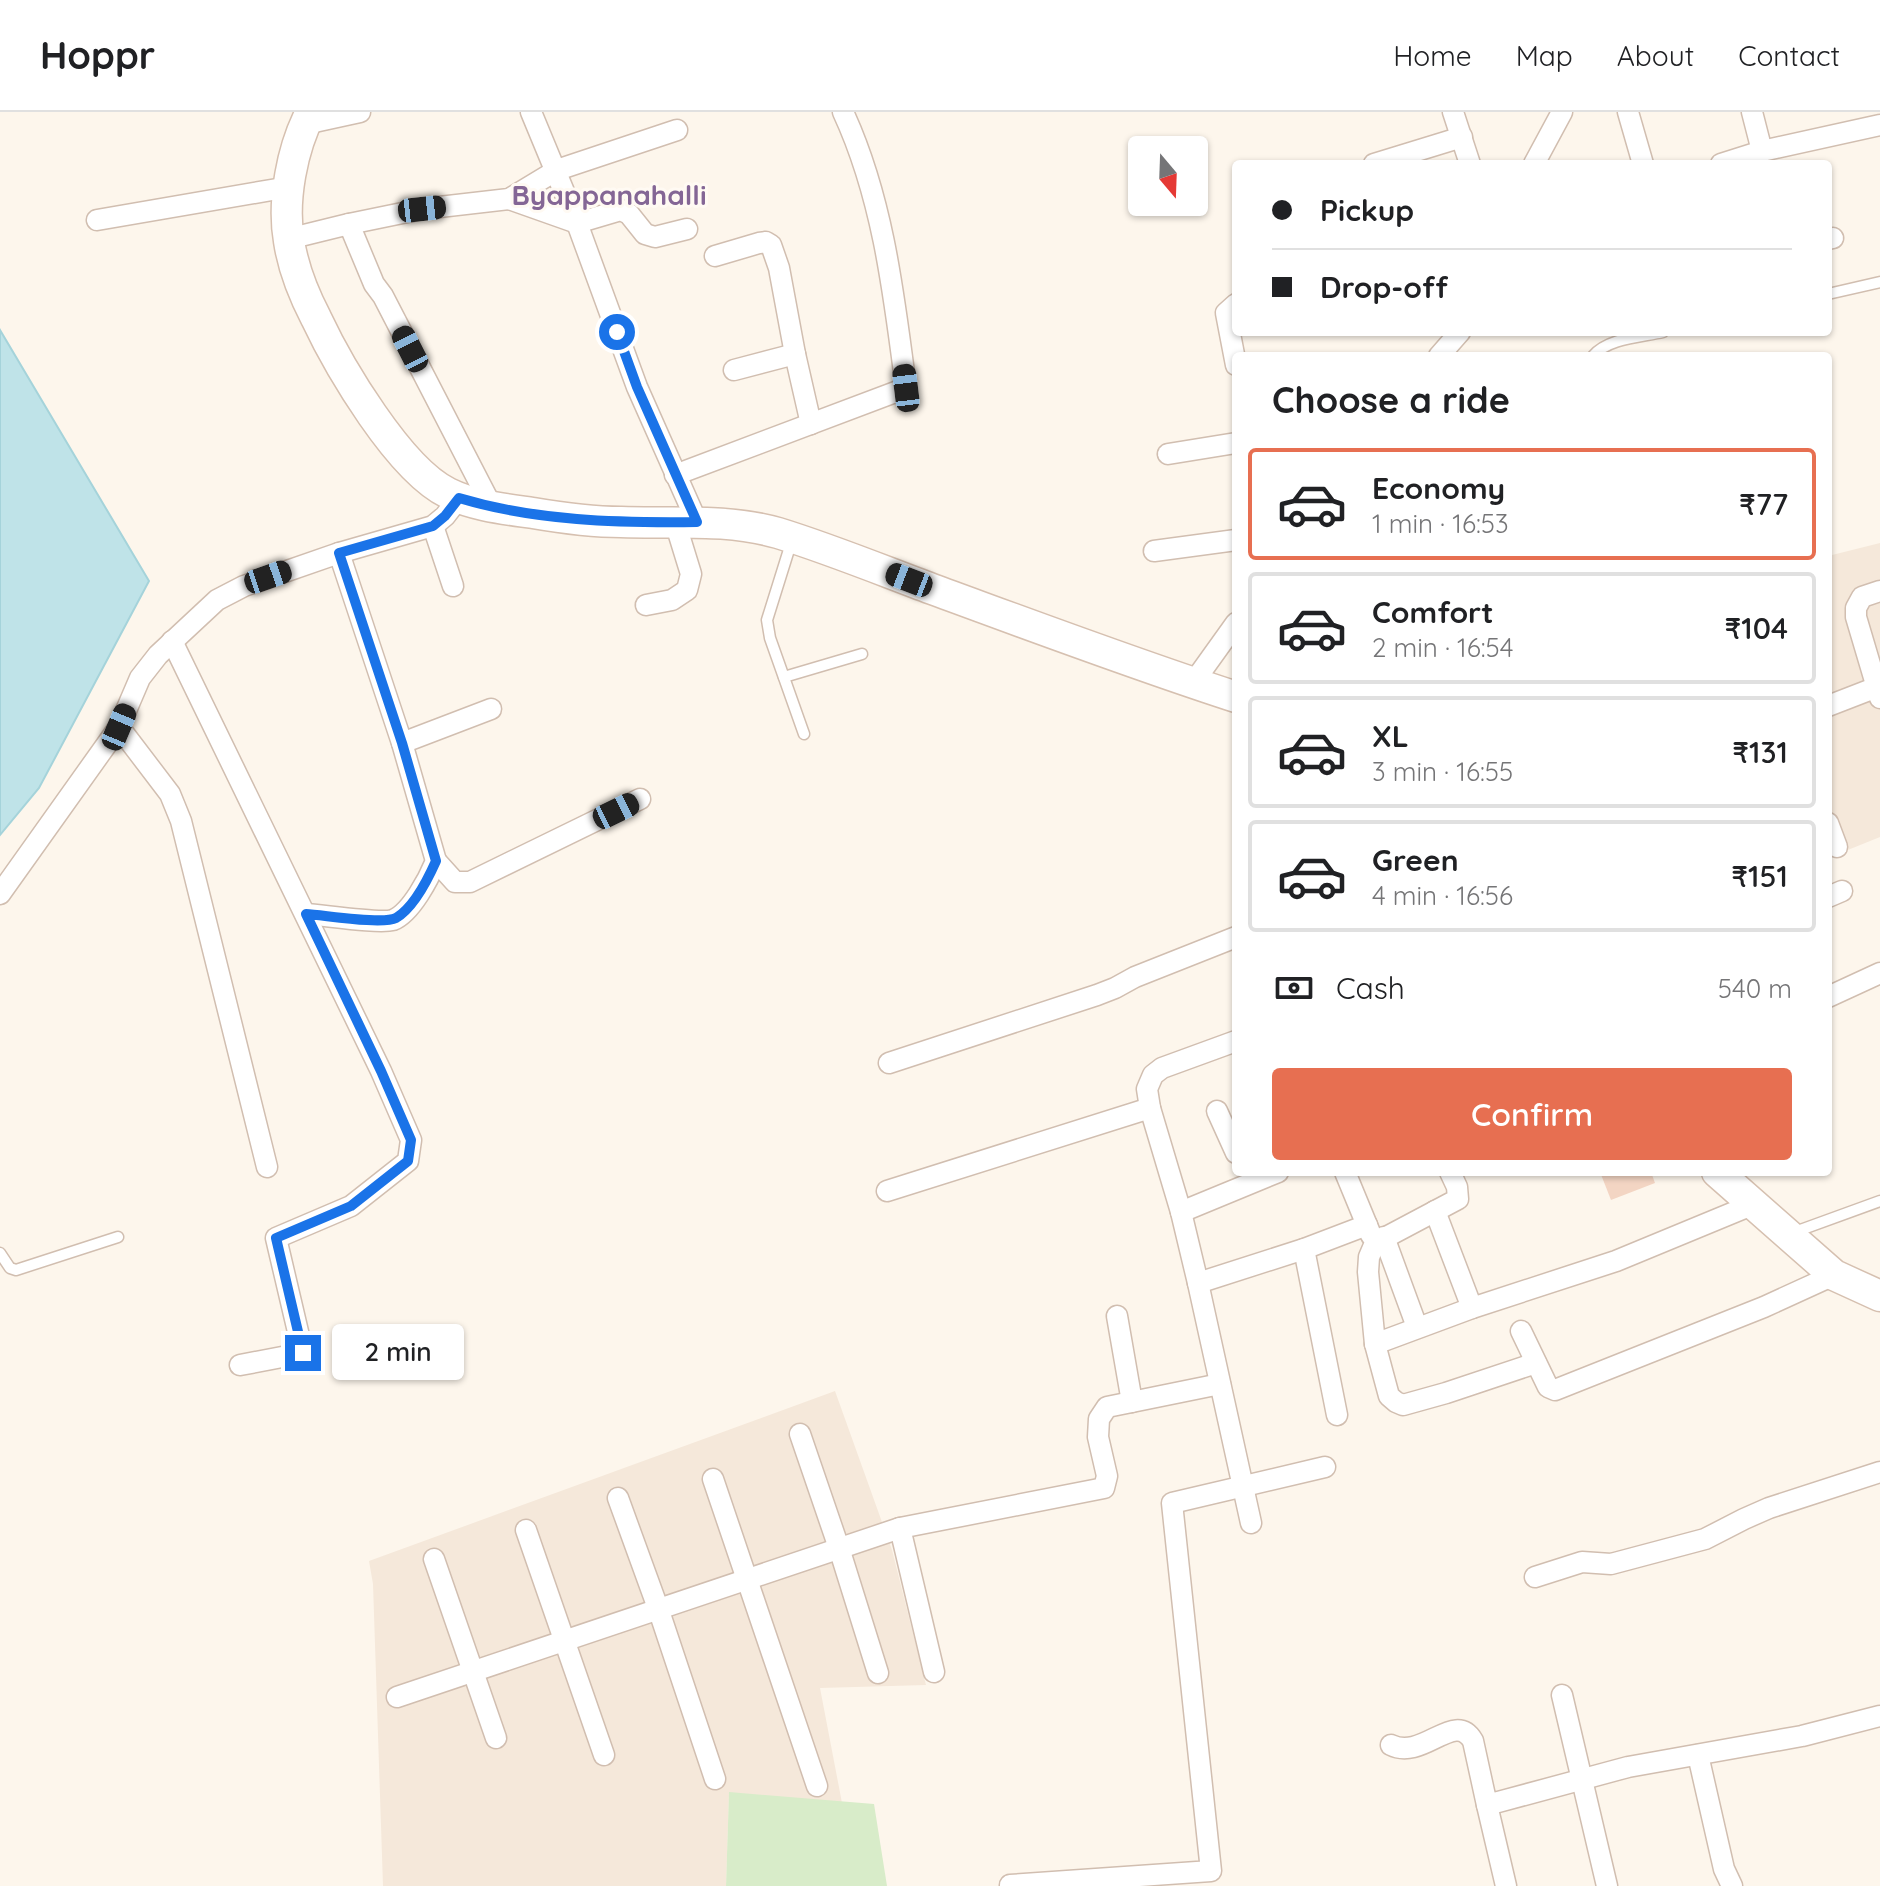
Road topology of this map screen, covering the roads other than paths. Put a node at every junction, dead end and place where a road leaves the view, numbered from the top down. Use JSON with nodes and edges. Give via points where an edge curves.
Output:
{"nodes":[{"id":1,"x":360,"y":112,"type":"edge"},
{"id":2,"x":531,"y":112,"type":"edge"},
{"id":3,"x":843,"y":112,"type":"edge"},
{"id":4,"x":1453,"y":112,"type":"edge"},
{"id":5,"x":1562,"y":112,"type":"edge"},
{"id":6,"x":1628,"y":112,"type":"edge"},
{"id":7,"x":1752,"y":112,"type":"edge"},
{"id":8,"x":308,"y":118,"type":"edge"},
{"id":9,"x":1875,"y":121,"type":"edge"},
{"id":10,"x":677,"y":130,"type":"dead end"},
{"id":11,"x":1462,"y":137,"type":"junction"},
{"id":12,"x":1762,"y":151,"type":"junction"},
{"id":13,"x":1387,"y":160,"type":"edge"},
{"id":14,"x":1469,"y":160,"type":"edge"},
{"id":15,"x":1536,"y":160,"type":"edge"},
{"id":16,"x":1642,"y":160,"type":"edge"},
{"id":17,"x":1734,"y":160,"type":"edge"},
{"id":18,"x":557,"y":170,"type":"junction"},
{"id":19,"x":289,"y":187,"type":"junction"},
{"id":20,"x":509,"y":199,"type":"junction"},
{"id":21,"x":97,"y":220,"type":"dead end"},
{"id":22,"x":577,"y":223,"type":"junction"},
{"id":23,"x":349,"y":224,"type":"junction"},
{"id":24,"x":687,"y":229,"type":"dead end"},
{"id":25,"x":288,"y":239,"type":"junction"},
{"id":26,"x":715,"y":256,"type":"dead end"},
{"id":27,"x":1880,"y":282,"type":"edge"},
{"id":28,"x":1832,"y":293,"type":"edge"},
{"id":29,"x":1232,"y":308,"type":"edge"},
{"id":30,"x":1456,"y":336,"type":"edge"},
{"id":31,"x":1646,"y":336,"type":"edge"},
{"id":32,"x":1234,"y":352,"type":"edge"},
{"id":33,"x":1442,"y":352,"type":"edge"},
{"id":34,"x":1596,"y":352,"type":"edge"},
{"id":35,"x":795,"y":354,"type":"junction"},
{"id":36,"x":734,"y":370,"type":"dead end"},
{"id":37,"x":811,"y":424,"type":"junction"},
{"id":38,"x":1232,"y":444,"type":"edge"},
{"id":39,"x":1168,"y":454,"type":"dead end"},
{"id":40,"x":675,"y":475,"type":"junction"},
{"id":41,"x":459,"y":498,"type":"junction"},
{"id":42,"x":492,"y":507,"type":"junction"},
{"id":43,"x":686,"y":522,"type":"junction"},
{"id":44,"x":433,"y":526,"type":"junction"},
{"id":45,"x":792,"y":538,"type":"junction"},
{"id":46,"x":1232,"y":541,"type":"edge"},
{"id":47,"x":1154,"y":551,"type":"dead end"},
{"id":48,"x":339,"y":553,"type":"junction"},
{"id":49,"x":453,"y":586,"type":"dead end"},
{"id":50,"x":1880,"y":591,"type":"edge"},
{"id":51,"x":646,"y":605,"type":"dead end"},
{"id":52,"x":1232,"y":629,"type":"edge"},
{"id":53,"x":172,"y":641,"type":"junction"},
{"id":54,"x":862,"y":654,"type":"dead end"},
{"id":55,"x":784,"y":677,"type":"junction"},
{"id":56,"x":1193,"y":683,"type":"junction"},
{"id":57,"x":1878,"y":693,"type":"edge"},
{"id":58,"x":1232,"y":696,"type":"edge"},
{"id":59,"x":1832,"y":705,"type":"edge"},
{"id":60,"x":491,"y":709,"type":"dead end"},
{"id":61,"x":119,"y":727,"type":"junction"},
{"id":62,"x":804,"y":734,"type":"dead end"},
{"id":63,"x":402,"y":743,"type":"junction"},
{"id":64,"x":640,"y":799,"type":"dead end"},
{"id":65,"x":1832,"y":834,"type":"edge"},
{"id":66,"x":1837,"y":847,"type":"dead end"},
{"id":67,"x":436,"y":861,"type":"junction"},
{"id":68,"x":0,"y":894,"type":"edge"},
{"id":69,"x":306,"y":914,"type":"junction"},
{"id":70,"x":1232,"y":939,"type":"edge"},
{"id":71,"x":1880,"y":973,"type":"edge"},
{"id":72,"x":1832,"y":995,"type":"edge"},
{"id":73,"x":1232,"y":1042,"type":"edge"},
{"id":74,"x":889,"y":1063,"type":"dead end"},
{"id":75,"x":1150,"y":1108,"type":"junction"},
{"id":76,"x":1217,"y":1111,"type":"dead end"},
{"id":77,"x":1232,"y":1144,"type":"edge"},
{"id":78,"x":267,"y":1167,"type":"dead end"},
{"id":79,"x":1347,"y":1176,"type":"edge"},
{"id":80,"x":1452,"y":1176,"type":"edge"},
{"id":81,"x":1722,"y":1176,"type":"edge"},
{"id":82,"x":1247,"y":1178,"type":"edge"},
{"id":83,"x":887,"y":1191,"type":"dead end"},
{"id":84,"x":1880,"y":1201,"type":"edge"},
{"id":85,"x":1754,"y":1204,"type":"junction"},
{"id":86,"x":1435,"y":1211,"type":"junction"},
{"id":87,"x":1181,"y":1212,"type":"junction"},
{"id":88,"x":1789,"y":1234,"type":"junction"},
{"id":89,"x":1375,"y":1235,"type":"junction"},
{"id":90,"x":118,"y":1237,"type":"dead end"},
{"id":91,"x":1304,"y":1249,"type":"junction"},
{"id":92,"x":0,"y":1253,"type":"edge"},
{"id":93,"x":1834,"y":1275,"type":"junction"},
{"id":94,"x":1198,"y":1283,"type":"junction"},
{"id":95,"x":1880,"y":1296,"type":"edge"},
{"id":96,"x":1472,"y":1308,"type":"junction"},
{"id":97,"x":1117,"y":1316,"type":"dead end"},
{"id":98,"x":1417,"y":1327,"type":"junction"},
{"id":99,"x":1521,"y":1331,"type":"dead end"},
{"id":100,"x":1375,"y":1344,"type":"junction"},
{"id":101,"x":1536,"y":1363,"type":"junction"},
{"id":102,"x":240,"y":1365,"type":"dead end"},
{"id":103,"x":1220,"y":1384,"type":"junction"},
{"id":104,"x":1132,"y":1402,"type":"junction"},
{"id":105,"x":1337,"y":1415,"type":"dead end"},
{"id":106,"x":800,"y":1434,"type":"dead end"},
{"id":107,"x":1325,"y":1467,"type":"dead end"},
{"id":108,"x":1880,"y":1472,"type":"edge"},
{"id":109,"x":713,"y":1479,"type":"dead end"},
{"id":110,"x":1243,"y":1486,"type":"junction"},
{"id":111,"x":618,"y":1498,"type":"dead end"},
{"id":112,"x":1251,"y":1523,"type":"dead end"},
{"id":113,"x":900,"y":1528,"type":"junction"},
{"id":114,"x":526,"y":1530,"type":"dead end"},
{"id":115,"x":839,"y":1548,"type":"junction"},
{"id":116,"x":434,"y":1559,"type":"dead end"},
{"id":117,"x":1535,"y":1577,"type":"dead end"},
{"id":118,"x":748,"y":1578,"type":"junction"},
{"id":119,"x":658,"y":1608,"type":"junction"},
{"id":120,"x":563,"y":1640,"type":"junction"},
{"id":121,"x":473,"y":1671,"type":"junction"},
{"id":122,"x":934,"y":1672,"type":"dead end"},
{"id":123,"x":878,"y":1673,"type":"dead end"},
{"id":124,"x":1562,"y":1695,"type":"dead end"},
{"id":125,"x":397,"y":1697,"type":"dead end"},
{"id":126,"x":1880,"y":1716,"type":"edge"},
{"id":127,"x":496,"y":1738,"type":"dead end"},
{"id":128,"x":1391,"y":1745,"type":"dead end"},
{"id":129,"x":604,"y":1755,"type":"dead end"},
{"id":130,"x":1698,"y":1755,"type":"junction"},
{"id":131,"x":715,"y":1779,"type":"dead end"},
{"id":132,"x":1582,"y":1780,"type":"junction"},
{"id":133,"x":817,"y":1786,"type":"dead end"},
{"id":134,"x":1487,"y":1805,"type":"junction"},
{"id":135,"x":1010,"y":1885,"type":"edge"},
{"id":136,"x":1506,"y":1886,"type":"edge"},
{"id":137,"x":1607,"y":1886,"type":"edge"},
{"id":138,"x":1732,"y":1886,"type":"edge"}],
"edges":[{"from":1,"to":8,"type":"street"},
{"from":2,"to":18,"type":"street"},
{"from":3,"to":37,"type":"street","via":[[883,236],[906,388]]},
{"from":4,"to":11,"type":"street"},
{"from":5,"to":15,"type":"street"},
{"from":6,"to":16,"type":"street"},
{"from":7,"to":12,"type":"street"},
{"from":8,"to":19,"type":"main road"},
{"from":9,"to":12,"type":"street"},
{"from":10,"to":18,"type":"street"},
{"from":11,"to":13,"type":"street"},
{"from":11,"to":14,"type":"street"},
{"from":12,"to":17,"type":"street"},
{"from":18,"to":20,"type":"street"},
{"from":18,"to":22,"type":"street"},
{"from":19,"to":21,"type":"street"},
{"from":19,"to":25,"type":"main road"},
{"from":20,"to":22,"type":"street"},
{"from":20,"to":23,"type":"street"},
{"from":22,"to":24,"type":"street","via":[[621,210],[655,237]]},
{"from":22,"to":40,"type":"street"},
{"from":23,"to":25,"type":"street"},
{"from":23,"to":42,"type":"street","via":[[374,284]]},
{"from":25,"to":41,"type":"main road","via":[[313,312],[367,406],[414,467]]},
{"from":26,"to":35,"type":"street","via":[[759,243],[771,245]]},
{"from":27,"to":28,"type":"lane"},
{"from":29,"to":32,"type":"street","via":[[1226,313]]},
{"from":30,"to":33,"type":"street"},
{"from":31,"to":34,"type":"lane"},
{"from":35,"to":36,"type":"street"},
{"from":35,"to":37,"type":"street"},
{"from":37,"to":40,"type":"street"},
{"from":38,"to":39,"type":"street"},
{"from":40,"to":43,"type":"street"},
{"from":41,"to":42,"type":"main road"},
{"from":41,"to":44,"type":"street"},
{"from":42,"to":43,"type":"main road","via":[[619,522]]},
{"from":43,"to":45,"type":"main road","via":[[748,525]]},
{"from":43,"to":51,"type":"street","via":[[691,574],[687,590],[672,600]]},
{"from":44,"to":48,"type":"street"},
{"from":44,"to":49,"type":"street"},
{"from":45,"to":55,"type":"lane","via":[[767,620]]},
{"from":45,"to":56,"type":"main road"},
{"from":46,"to":47,"type":"street"},
{"from":48,"to":53,"type":"street","via":[[226,595]]},
{"from":48,"to":63,"type":"street"},
{"from":50,"to":57,"type":"street","via":[[1862,597],[1856,608]]},
{"from":52,"to":56,"type":"street"},
{"from":53,"to":61,"type":"street","via":[[140,678]]},
{"from":53,"to":69,"type":"street"},
{"from":54,"to":55,"type":"lane"},
{"from":55,"to":62,"type":"lane"},
{"from":56,"to":58,"type":"main road"},
{"from":57,"to":59,"type":"street"},
{"from":60,"to":63,"type":"street"},
{"from":61,"to":68,"type":"street"},
{"from":61,"to":78,"type":"street","via":[[170,794],[181,821]]},
{"from":63,"to":67,"type":"street"},
{"from":64,"to":67,"type":"street","via":[[470,882],[455,882]]},
{"from":65,"to":66,"type":"street"},
{"from":67,"to":69,"type":"street","via":[[411,906],[393,920]]},
{"from":69,"to":102,"type":"street","via":[[411,1140],[408,1161],[351,1206],[276,1238],[303,1353]]},
{"from":70,"to":74,"type":"street","via":[[1097,995]]},
{"from":71,"to":72,"type":"street"},
{"from":73,"to":75,"type":"street","via":[[1153,1075],[1147,1089]]},
{"from":75,"to":83,"type":"street"},
{"from":75,"to":87,"type":"street"},
{"from":76,"to":77,"type":"street"},
{"from":79,"to":89,"type":"street"},
{"from":80,"to":86,"type":"street","via":[[1458,1199]]},
{"from":81,"to":85,"type":"main road"},
{"from":82,"to":87,"type":"street"},
{"from":84,"to":88,"type":"lane"},
{"from":85,"to":88,"type":"main road"},
{"from":85,"to":96,"type":"street","via":[[1616,1261]]},
{"from":86,"to":89,"type":"street"},
{"from":86,"to":96,"type":"street"},
{"from":87,"to":94,"type":"street"},
{"from":88,"to":93,"type":"main road"},
{"from":89,"to":91,"type":"street"},
{"from":89,"to":98,"type":"street"},
{"from":89,"to":100,"type":"street","via":[[1368,1272]]},
{"from":90,"to":92,"type":"lane","via":[[16,1270]]},
{"from":91,"to":94,"type":"street"},
{"from":91,"to":105,"type":"street"},
{"from":93,"to":95,"type":"main road"},
{"from":93,"to":101,"type":"street","via":[[1563,1389],[1548,1387]]},
{"from":94,"to":103,"type":"street"},
{"from":96,"to":98,"type":"street"},
{"from":97,"to":104,"type":"street"},
{"from":98,"to":100,"type":"street"},
{"from":99,"to":101,"type":"street"},
{"from":100,"to":101,"type":"street","via":[[1389,1396],[1403,1405]]},
{"from":103,"to":104,"type":"street"},
{"from":103,"to":110,"type":"street"},
{"from":104,"to":113,"type":"street","via":[[1107,1407],[1099,1419],[1104,1488]]},
{"from":106,"to":115,"type":"street"},
{"from":107,"to":110,"type":"street"},
{"from":108,"to":117,"type":"street","via":[[1769,1508],[1705,1539],[1611,1564],[1582,1562]]},
{"from":109,"to":118,"type":"street"},
{"from":110,"to":112,"type":"street"},
{"from":110,"to":135,"type":"street","via":[[1172,1503],[1211,1871]]},
{"from":111,"to":119,"type":"street"},
{"from":113,"to":115,"type":"street"},
{"from":113,"to":122,"type":"street"},
{"from":114,"to":120,"type":"street"},
{"from":115,"to":118,"type":"street"},
{"from":115,"to":123,"type":"street"},
{"from":116,"to":121,"type":"street"},
{"from":118,"to":119,"type":"street"},
{"from":118,"to":133,"type":"street"},
{"from":119,"to":120,"type":"street"},
{"from":119,"to":131,"type":"street"},
{"from":120,"to":121,"type":"street"},
{"from":120,"to":129,"type":"street"},
{"from":121,"to":125,"type":"street"},
{"from":121,"to":127,"type":"street"},
{"from":124,"to":132,"type":"street"},
{"from":126,"to":130,"type":"street"},
{"from":128,"to":134,"type":"street","via":[[1407,1750],[1450,1731],[1469,1733]]},
{"from":130,"to":132,"type":"street"},
{"from":130,"to":138,"type":"street"},
{"from":132,"to":134,"type":"street"},
{"from":132,"to":137,"type":"street"},
{"from":134,"to":136,"type":"street"}]}
